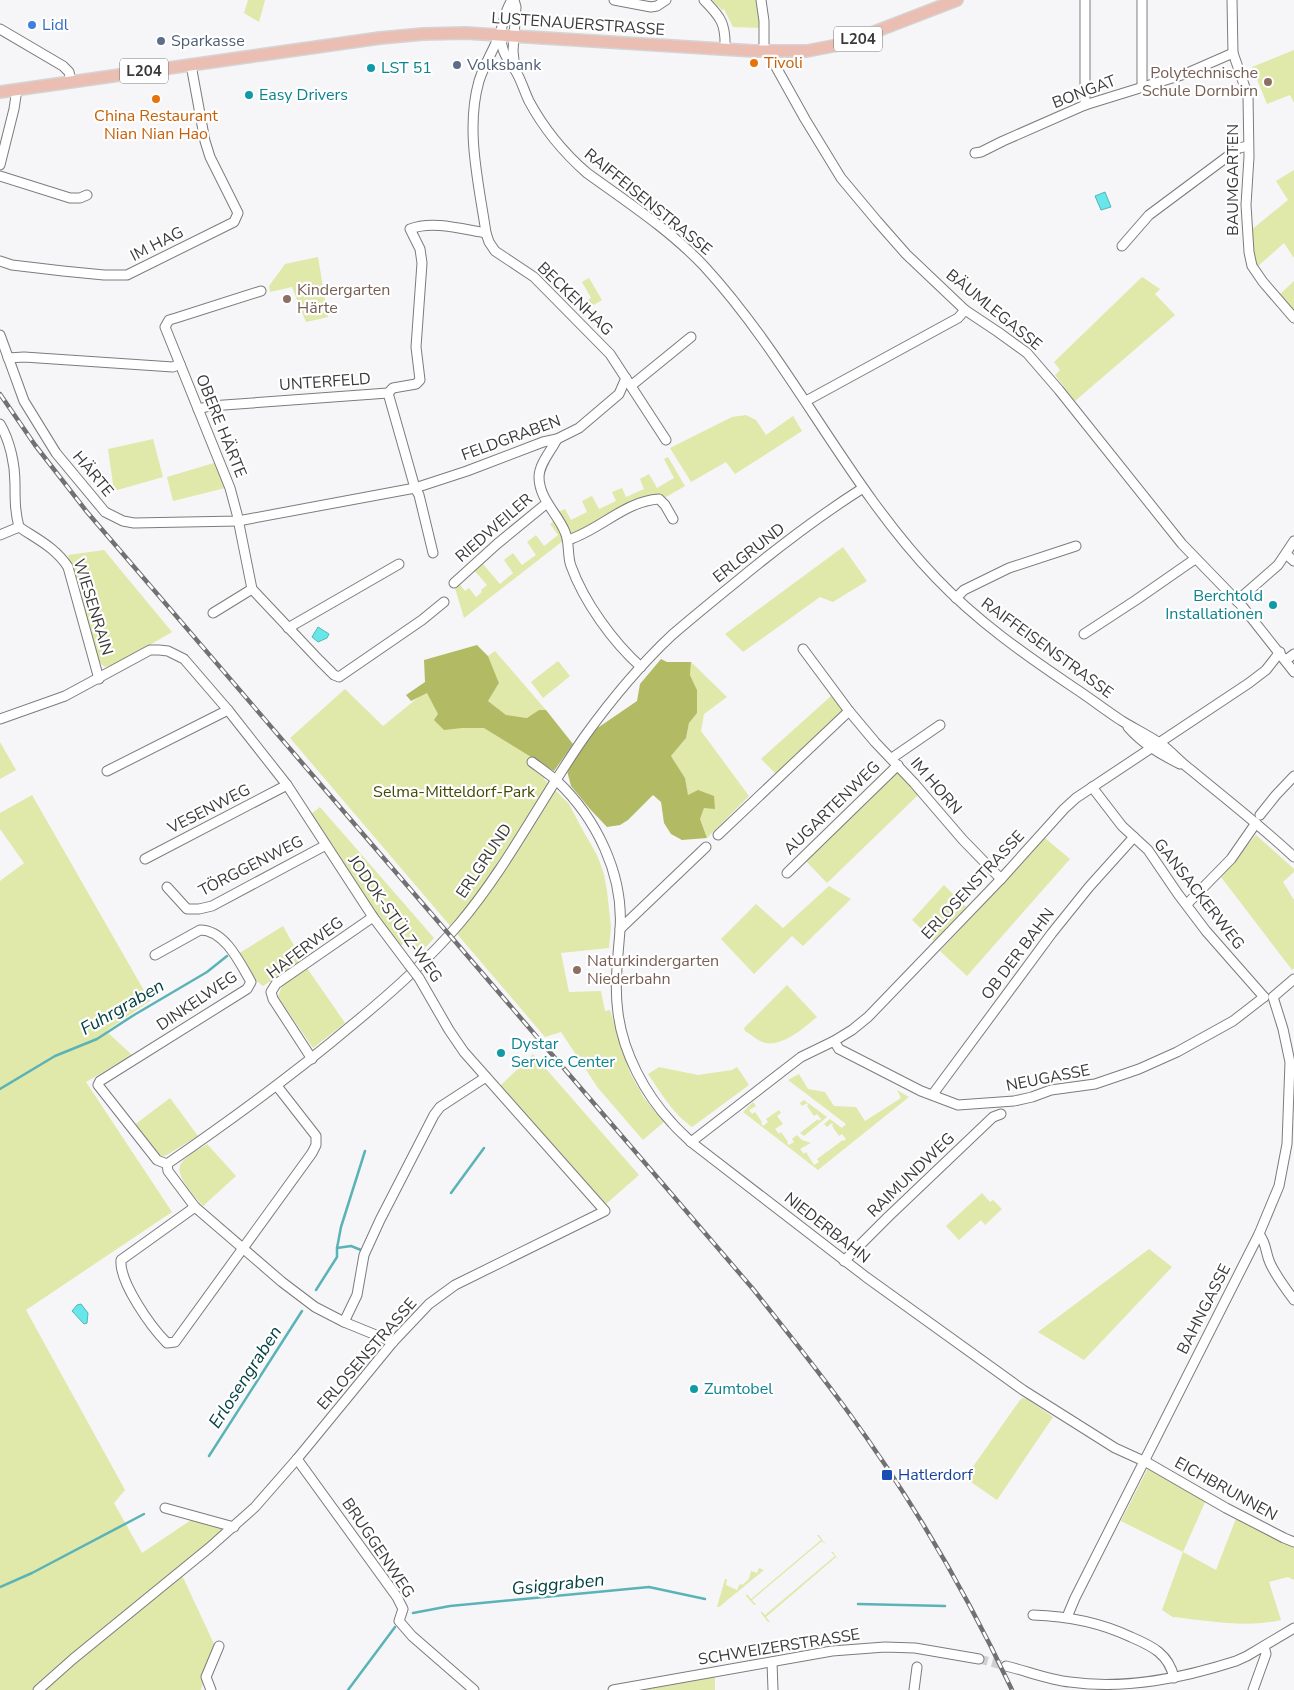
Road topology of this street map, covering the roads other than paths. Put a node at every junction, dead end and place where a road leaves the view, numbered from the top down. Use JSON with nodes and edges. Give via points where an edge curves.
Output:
{"nodes":[{"id":1,"x":513,"y":0,"type":"edge"},
{"id":2,"x":614,"y":0,"type":"edge"},
{"id":3,"x":666,"y":0,"type":"edge"},
{"id":4,"x":704,"y":0,"type":"edge"},
{"id":5,"x":761,"y":0,"type":"edge"},
{"id":6,"x":957,"y":0,"type":"edge"},
{"id":7,"x":1085,"y":0,"type":"edge"},
{"id":8,"x":1142,"y":0,"type":"edge"},
{"id":9,"x":1232,"y":0,"type":"edge"},
{"id":10,"x":0,"y":29,"type":"edge"},
{"id":11,"x":500,"y":35,"type":"junction"},
{"id":12,"x":514,"y":36,"type":"junction"},
{"id":13,"x":725,"y":49,"type":"junction"},
{"id":14,"x":768,"y":51,"type":"junction"},
{"id":15,"x":1233,"y":53,"type":"junction"},
{"id":16,"x":191,"y":65,"type":"junction"},
{"id":17,"x":515,"y":70,"type":"junction"},
{"id":18,"x":71,"y":81,"type":"junction"},
{"id":19,"x":1142,"y":87,"type":"junction"},
{"id":20,"x":17,"y":89,"type":"junction"},
{"id":21,"x":0,"y":92,"type":"edge"},
{"id":22,"x":1085,"y":105,"type":"junction"},
{"id":23,"x":1248,"y":146,"type":"junction"},
{"id":24,"x":975,"y":153,"type":"dead end"},
{"id":25,"x":0,"y":165,"type":"edge"},
{"id":26,"x":0,"y":176,"type":"edge"},
{"id":27,"x":88,"y":195,"type":"dead end"},
{"id":28,"x":486,"y":232,"type":"junction"},
{"id":29,"x":1122,"y":246,"type":"dead end"},
{"id":30,"x":0,"y":261,"type":"edge"},
{"id":31,"x":261,"y":291,"type":"dead end"},
{"id":32,"x":965,"y":310,"type":"junction"},
{"id":33,"x":1294,"y":318,"type":"edge"},
{"id":34,"x":0,"y":335,"type":"edge"},
{"id":35,"x":691,"y":337,"type":"dead end"},
{"id":36,"x":8,"y":358,"type":"junction"},
{"id":37,"x":180,"y":364,"type":"junction"},
{"id":38,"x":626,"y":378,"type":"junction"},
{"id":39,"x":632,"y":386,"type":"junction"},
{"id":40,"x":388,"y":393,"type":"junction"},
{"id":41,"x":806,"y":401,"type":"junction"},
{"id":42,"x":198,"y":409,"type":"junction"},
{"id":43,"x":0,"y":424,"type":"edge"},
{"id":44,"x":557,"y":439,"type":"junction"},
{"id":45,"x":666,"y":440,"type":"dead end"},
{"id":46,"x":415,"y":488,"type":"junction"},
{"id":47,"x":863,"y":488,"type":"junction"},
{"id":48,"x":547,"y":503,"type":"junction"},
{"id":49,"x":673,"y":519,"type":"dead end"},
{"id":50,"x":238,"y":521,"type":"junction"},
{"id":51,"x":19,"y":527,"type":"junction"},
{"id":52,"x":0,"y":535,"type":"edge"},
{"id":53,"x":568,"y":540,"type":"junction"},
{"id":54,"x":1294,"y":541,"type":"edge"},
{"id":55,"x":1076,"y":546,"type":"dead end"},
{"id":56,"x":433,"y":553,"type":"dead end"},
{"id":57,"x":1286,"y":554,"type":"junction"},
{"id":58,"x":1195,"y":559,"type":"junction"},
{"id":59,"x":1294,"y":561,"type":"edge"},
{"id":60,"x":399,"y":564,"type":"dead end"},
{"id":61,"x":454,"y":583,"type":"dead end"},
{"id":62,"x":252,"y":589,"type":"junction"},
{"id":63,"x":956,"y":598,"type":"junction"},
{"id":64,"x":1237,"y":601,"type":"junction"},
{"id":65,"x":444,"y":602,"type":"dead end"},
{"id":66,"x":213,"y":613,"type":"dead end"},
{"id":67,"x":288,"y":628,"type":"junction"},
{"id":68,"x":1084,"y":634,"type":"dead end"},
{"id":69,"x":803,"y":649,"type":"dead end"},
{"id":70,"x":1294,"y":654,"type":"edge"},
{"id":71,"x":1283,"y":656,"type":"junction"},
{"id":72,"x":641,"y":667,"type":"junction"},
{"id":73,"x":1294,"y":672,"type":"edge"},
{"id":74,"x":99,"y":679,"type":"junction"},
{"id":75,"x":228,"y":710,"type":"junction"},
{"id":76,"x":849,"y":711,"type":"junction"},
{"id":77,"x":0,"y":717,"type":"edge"},
{"id":78,"x":940,"y":724,"type":"dead end"},
{"id":79,"x":1155,"y":746,"type":"junction"},
{"id":80,"x":892,"y":758,"type":"junction"},
{"id":81,"x":532,"y":762,"type":"dead end"},
{"id":82,"x":898,"y":765,"type":"junction"},
{"id":83,"x":106,"y":771,"type":"dead end"},
{"id":84,"x":1294,"y":776,"type":"edge"},
{"id":85,"x":556,"y":780,"type":"junction"},
{"id":86,"x":287,"y":785,"type":"junction"},
{"id":87,"x":1092,"y":787,"type":"junction"},
{"id":88,"x":1258,"y":819,"type":"junction"},
{"id":89,"x":718,"y":835,"type":"dead end"},
{"id":90,"x":1134,"y":838,"type":"junction"},
{"id":91,"x":326,"y":845,"type":"junction"},
{"id":92,"x":706,"y":847,"type":"dead end"},
{"id":93,"x":1294,"y":857,"type":"edge"},
{"id":94,"x":145,"y":859,"type":"dead end"},
{"id":95,"x":787,"y":873,"type":"dead end"},
{"id":96,"x":1001,"y":879,"type":"junction"},
{"id":97,"x":167,"y":887,"type":"dead end"},
{"id":98,"x":1186,"y":904,"type":"junction"},
{"id":99,"x":373,"y":917,"type":"junction"},
{"id":100,"x":620,"y":929,"type":"junction"},
{"id":101,"x":155,"y":955,"type":"dead end"},
{"id":102,"x":1294,"y":979,"type":"edge"},
{"id":103,"x":1268,"y":997,"type":"junction"},
{"id":104,"x":834,"y":1041,"type":"junction"},
{"id":105,"x":312,"y":1059,"type":"junction"},
{"id":106,"x":1292,"y":1061,"type":"edge"},
{"id":107,"x":486,"y":1077,"type":"junction"},
{"id":108,"x":277,"y":1086,"type":"junction"},
{"id":109,"x":932,"y":1094,"type":"junction"},
{"id":110,"x":1001,"y":1114,"type":"dead end"},
{"id":111,"x":691,"y":1142,"type":"junction"},
{"id":112,"x":167,"y":1164,"type":"junction"},
{"id":113,"x":195,"y":1207,"type":"junction"},
{"id":114,"x":605,"y":1211,"type":"joint"},
{"id":115,"x":1259,"y":1234,"type":"junction"},
{"id":116,"x":243,"y":1248,"type":"junction"},
{"id":117,"x":844,"y":1261,"type":"junction"},
{"id":118,"x":1294,"y":1300,"type":"edge"},
{"id":119,"x":344,"y":1322,"type":"junction"},
{"id":120,"x":392,"y":1342,"type":"junction"},
{"id":121,"x":298,"y":1459,"type":"junction"},
{"id":122,"x":1144,"y":1462,"type":"junction"},
{"id":123,"x":165,"y":1508,"type":"dead end"},
{"id":124,"x":234,"y":1527,"type":"junction"},
{"id":125,"x":1294,"y":1542,"type":"edge"},
{"id":126,"x":1032,"y":1615,"type":"dead end"},
{"id":127,"x":1067,"y":1617,"type":"junction"},
{"id":128,"x":1294,"y":1628,"type":"edge"},
{"id":129,"x":219,"y":1646,"type":"dead end"},
{"id":130,"x":1264,"y":1646,"type":"junction"},
{"id":131,"x":979,"y":1660,"type":"tunnel mouth"},
{"id":132,"x":772,"y":1662,"type":"junction"},
{"id":133,"x":1006,"y":1666,"type":"tunnel mouth"},
{"id":134,"x":917,"y":1667,"type":"dead end"},
{"id":135,"x":1174,"y":1678,"type":"junction"},
{"id":136,"x":38,"y":1690,"type":"edge"},
{"id":137,"x":211,"y":1690,"type":"edge"},
{"id":138,"x":474,"y":1690,"type":"edge"},
{"id":139,"x":613,"y":1690,"type":"edge"},
{"id":140,"x":773,"y":1690,"type":"edge"},
{"id":141,"x":914,"y":1690,"type":"edge"},
{"id":142,"x":1253,"y":1690,"type":"edge"}],
"edges":[{"from":1,"to":11,"type":"street","name":"BECKENHAG","via":[[504,14]]},
{"from":1,"to":12,"type":"street","name":"RAIFFEISENSTRASSE","via":[[516,7]]},
{"from":2,"to":3,"type":"street","via":[[651,7]]},
{"from":4,"to":13,"type":"street","via":[[723,22]]},
{"from":5,"to":14,"type":"street","name":"BÄUMLEGASSE"},
{"from":6,"to":14,"type":"main road","name":"LUSTENAUERSTRASSE","number":"L204","via":[[843,44],[807,51]]},
{"from":7,"to":22,"type":"street"},
{"from":8,"to":19,"type":"street"},
{"from":9,"to":15,"type":"street","name":"BAUMGARTEN"},
{"from":10,"to":18,"type":"street","via":[[64,66]]},
{"from":11,"to":12,"type":"main road","name":"LUSTENAUERSTRASSE","number":"L204"},
{"from":11,"to":16,"type":"main road","name":"LUSTENAUERSTRASSE","number":"L204","via":[[414,35]]},
{"from":11,"to":17,"type":"street","name":"RAIFFEISENSTRASSE","via":[[502,50]]},
{"from":11,"to":28,"type":"street","name":"BECKENHAG","via":[[479,81],[474,107],[475,155]]},
{"from":12,"to":13,"type":"main road","name":"LUSTENAUERSTRASSE","number":"L204"},
{"from":12,"to":17,"type":"street","name":"RAIFFEISENSTRASSE"},
{"from":13,"to":14,"type":"main road","name":"LUSTENAUERSTRASSE","number":"L204"},
{"from":14,"to":32,"type":"street","name":"BÄUMLEGASSE","via":[[841,178],[906,254]]},
{"from":15,"to":19,"type":"street","name":"BONGAT","via":[[1185,74]]},
{"from":15,"to":23,"type":"street","name":"BAUMGARTEN","via":[[1248,96]]},
{"from":16,"to":18,"type":"main road","name":"LUSTENAUERSTRASSE","number":"L204"},
{"from":16,"to":30,"type":"street","name":"IM HAG","via":[[205,140],[238,213],[236,219],[128,275],[63,271]]},
{"from":17,"to":41,"type":"street","name":"RAIFFEISENSTRASSE","via":[[535,112],[561,147],[702,265],[747,318]]},
{"from":18,"to":20,"type":"main road","name":"LUSTENAUERSTRASSE","number":"L204"},
{"from":19,"to":22,"type":"street","name":"BONGAT"},
{"from":20,"to":21,"type":"main road","name":"LUSTENAUERSTRASSE","number":"L204"},
{"from":20,"to":25,"type":"street"},
{"from":22,"to":24,"type":"street","name":"BONGAT"},
{"from":23,"to":29,"type":"street","via":[[1232,153],[1149,215]]},
{"from":23,"to":33,"type":"street","name":"BAUMGARTEN","via":[[1246,205],[1252,266]]},
{"from":26,"to":27,"type":"street","via":[[70,198]]},
{"from":28,"to":38,"type":"street","name":"BECKENHAG","via":[[495,251],[534,277],[610,354]]},
{"from":28,"to":40,"type":"street","name":"UNTERFELD","via":[[430,225],[410,229],[420,249],[422,263],[416,347],[420,380],[416,384],[393,388]]},
{"from":31,"to":37,"type":"street","name":"OBERE HÄRTE","via":[[166,323],[166,331]]},
{"from":32,"to":41,"type":"street","via":[[958,318]]},
{"from":32,"to":58,"type":"street","name":"BÄUMLEGASSE","via":[[1027,353]]},
{"from":34,"to":36,"type":"street","name":"HÄRTE"},
{"from":35,"to":39,"type":"street"},
{"from":36,"to":37,"type":"street","via":[[173,367]]},
{"from":36,"to":50,"type":"street","name":"HÄRTE","via":[[22,396],[40,429],[105,512],[134,523]]},
{"from":37,"to":42,"type":"street","name":"OBERE HÄRTE"},
{"from":38,"to":39,"type":"street","name":"BECKENHAG"},
{"from":38,"to":44,"type":"street","name":"FELDGRABEN","via":[[619,394],[604,408],[579,428]]},
{"from":39,"to":45,"type":"street","name":"BECKENHAG"},
{"from":40,"to":42,"type":"street","name":"UNTERFELD"},
{"from":40,"to":46,"type":"street"},
{"from":41,"to":47,"type":"street","name":"RAIFFEISENSTRASSE"},
{"from":42,"to":50,"type":"street","name":"OBERE HÄRTE","via":[[230,488]]},
{"from":43,"to":51,"type":"street","via":[[11,451]]},
{"from":44,"to":46,"type":"street","name":"FELDGRABEN"},
{"from":44,"to":48,"type":"street","name":"RIEDWEILER","via":[[540,469],[539,480]]},
{"from":46,"to":50,"type":"street","name":"FELDGRABEN"},
{"from":46,"to":56,"type":"street"},
{"from":47,"to":63,"type":"street","name":"RAIFFEISENSTRASSE","via":[[908,548]]},
{"from":47,"to":72,"type":"street","name":"ERLGRUND","via":[[754,567],[672,635]]},
{"from":48,"to":53,"type":"street"},
{"from":48,"to":61,"type":"street","name":"RIEDWEILER"},
{"from":49,"to":53,"type":"street","via":[[659,499],[650,500],[637,503]]},
{"from":50,"to":62,"type":"street","name":"OBERE HÄRTE"},
{"from":51,"to":52,"type":"street"},
{"from":51,"to":74,"type":"street","name":"WIESENRAIN","via":[[53,548],[68,567]]},
{"from":53,"to":72,"type":"street","via":[[570,563],[585,595],[624,651]]},
{"from":54,"to":57,"type":"street"},
{"from":55,"to":63,"type":"street","name":"RAIFFEISENSTRASSE","via":[[1009,568],[964,590]]},
{"from":57,"to":59,"type":"street"},
{"from":57,"to":64,"type":"street"},
{"from":58,"to":64,"type":"street","name":"BÄUMLEGASSE"},
{"from":58,"to":68,"type":"street"},
{"from":60,"to":67,"type":"street"},
{"from":62,"to":66,"type":"street"},
{"from":62,"to":67,"type":"street"},
{"from":63,"to":79,"type":"street","name":"RAIFFEISENSTRASSE","via":[[1007,641],[1123,722],[1139,740]]},
{"from":64,"to":71,"type":"street","name":"BÄUMLEGASSE"},
{"from":65,"to":67,"type":"street","via":[[338,677]]},
{"from":69,"to":76,"type":"street","name":"IM HORN"},
{"from":70,"to":71,"type":"street","name":"ERLOSENSTRASSE"},
{"from":71,"to":73,"type":"street","name":"BÄUMLEGASSE"},
{"from":71,"to":79,"type":"street","name":"ERLOSENSTRASSE","via":[[1249,683]]},
{"from":72,"to":85,"type":"street","name":"ERLGRUND","via":[[595,723]]},
{"from":74,"to":75,"type":"street","name":"JODOK-STÜLZ-WEG","via":[[150,650],[168,651],[184,659]]},
{"from":74,"to":77,"type":"street","via":[[65,696]]},
{"from":75,"to":83,"type":"street"},
{"from":75,"to":86,"type":"street","name":"JODOK-STÜLZ-WEG"},
{"from":76,"to":80,"type":"street","name":"IM HORN"},
{"from":76,"to":89,"type":"street"},
{"from":78,"to":80,"type":"street"},
{"from":79,"to":87,"type":"street","name":"ERLOSENSTRASSE"},
{"from":79,"to":88,"type":"street","name":"RAIFFEISENSTRASSE"},
{"from":80,"to":82,"type":"street","name":"IM HORN"},
{"from":81,"to":85,"type":"street","name":"NIEDERBAHN"},
{"from":82,"to":95,"type":"street","name":"AUGARTENWEG"},
{"from":82,"to":96,"type":"street","name":"IM HORN"},
{"from":84,"to":88,"type":"street"},
{"from":85,"to":100,"type":"street","name":"NIEDERBAHN","via":[[592,823],[605,850],[617,888]]},
{"from":85,"to":105,"type":"street","name":"ERLGRUND","via":[[488,887],[458,924],[401,985]]},
{"from":86,"to":91,"type":"street","name":"JODOK-STÜLZ-WEG"},
{"from":86,"to":94,"type":"street","name":"VESENWEG"},
{"from":87,"to":90,"type":"street","name":"GANSACKERWEG"},
{"from":87,"to":96,"type":"street","name":"ERLOSENSTRASSE","via":[[1064,809]]},
{"from":88,"to":93,"type":"street","name":"RAIFFEISENSTRASSE"},
{"from":88,"to":98,"type":"street","via":[[1231,859]]},
{"from":90,"to":98,"type":"street","name":"GANSACKERWEG","via":[[1148,850]]},
{"from":90,"to":109,"type":"street","name":"OB DER BAHN","via":[[1052,933]]},
{"from":91,"to":97,"type":"street","name":"TÖRGGENWEG","via":[[212,906],[187,909]]},
{"from":91,"to":99,"type":"street","name":"JODOK-STÜLZ-WEG"},
{"from":92,"to":100,"type":"street"},
{"from":96,"to":104,"type":"street","name":"ERLOSENSTRASSE","via":[[868,1017]]},
{"from":98,"to":103,"type":"street","name":"GANSACKERWEG","via":[[1206,931]]},
{"from":99,"to":105,"type":"street","name":"HAFERWEG","via":[[276,984],[271,992]]},
{"from":99,"to":107,"type":"street","name":"JODOK-STÜLZ-WEG","bridge":true,"via":[[419,978],[464,1052]]},
{"from":100,"to":111,"type":"street","name":"NIEDERBAHN","via":[[616,986],[625,1043],[650,1095]]},
{"from":101,"to":112,"type":"street","name":"DINKELWEG","via":[[200,930],[208,930],[233,952],[252,982],[247,990],[98,1085],[157,1160]]},
{"from":102,"to":103,"type":"street"},
{"from":103,"to":106,"type":"street","name":"BAHNGASSE","via":[[1283,1029]]},
{"from":103,"to":109,"type":"street","name":"NEUGASSE","via":[[1177,1052],[1095,1084],[1051,1090],[1014,1101],[958,1106]]},
{"from":104,"to":109,"type":"street","name":"NEUGASSE","via":[[839,1049]]},
{"from":104,"to":111,"type":"street","name":"ERLOSENSTRASSE","via":[[788,1066]]},
{"from":105,"to":108,"type":"street","name":"ERLGRUND"},
{"from":106,"to":115,"type":"street","name":"BAHNGASSE","via":[[1285,1160],[1279,1186]]},
{"from":107,"to":114,"type":"street","name":"JODOK-STÜLZ-WEG"},
{"from":107,"to":119,"type":"street","via":[[434,1115],[364,1256],[356,1295]]},
{"from":108,"to":112,"type":"street","name":"ERLGRUND"},
{"from":108,"to":116,"type":"street","via":[[316,1136],[316,1145]]},
{"from":110,"to":117,"type":"street","name":"RAIMUNDWEG","via":[[993,1116]]},
{"from":111,"to":117,"type":"street","name":"NIEDERBAHN"},
{"from":112,"to":113,"type":"street","via":[[168,1171]]},
{"from":113,"to":116,"type":"street"},
{"from":113,"to":116,"type":"street","via":[[121,1260],[120,1269],[137,1303],[167,1343],[175,1342]]},
{"from":114,"to":120,"type":"street","name":"ERLOSENSTRASSE","via":[[445,1291]]},
{"from":115,"to":118,"type":"street","via":[[1274,1271]]},
{"from":115,"to":122,"type":"street","name":"BAHNGASSE"},
{"from":116,"to":119,"type":"street","via":[[315,1307]]},
{"from":117,"to":122,"type":"street","name":"NIEDERBAHN","via":[[1023,1390],[1095,1436]]},
{"from":119,"to":120,"type":"street"},
{"from":120,"to":121,"type":"street","name":"ERLOSENSTRASSE"},
{"from":121,"to":124,"type":"street","name":"ERLOSENSTRASSE"},
{"from":121,"to":138,"type":"street","name":"BRUGGENWEG","via":[[397,1598],[402,1609],[399,1622]]},
{"from":122,"to":125,"type":"street","name":"EICHBRUNNEN"},
{"from":122,"to":127,"type":"street","name":"BAHNGASSE"},
{"from":123,"to":124,"type":"street"},
{"from":124,"to":136,"type":"street","name":"ERLOSENSTRASSE"},
{"from":126,"to":127,"type":"street"},
{"from":127,"to":135,"type":"street","via":[[1109,1627],[1144,1642],[1166,1659]]},
{"from":128,"to":130,"type":"street"},
{"from":129,"to":137,"type":"street","via":[[206,1677]]},
{"from":130,"to":135,"type":"street","via":[[1236,1661]]},
{"from":130,"to":142,"type":"street","via":[[1266,1654]]},
{"from":131,"to":132,"type":"street","name":"SCHWEIZERSTRASSE","via":[[928,1649],[885,1647],[832,1651]]},
{"from":132,"to":139,"type":"street","name":"SCHWEIZERSTRASSE"},
{"from":132,"to":140,"type":"street"},
{"from":133,"to":135,"type":"street","via":[[1069,1682],[1123,1684]]},
{"from":134,"to":141,"type":"street"}]}
